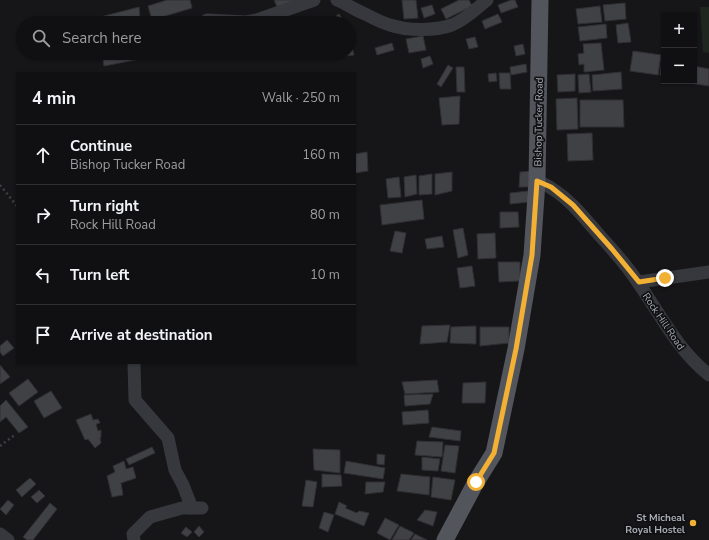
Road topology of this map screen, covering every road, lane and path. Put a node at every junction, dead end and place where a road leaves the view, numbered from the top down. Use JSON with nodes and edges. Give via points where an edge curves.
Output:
{"nodes":[{"id":1,"x":314,"y":0,"type":"edge"},
{"id":2,"x":337,"y":0,"type":"edge"},
{"id":3,"x":487,"y":0,"type":"edge"},
{"id":4,"x":540,"y":0,"type":"edge"},
{"id":5,"x":268,"y":16,"type":"edge"},
{"id":6,"x":537,"y":181,"type":"junction"},
{"id":7,"x":0,"y":186,"type":"edge"},
{"id":8,"x":16,"y":205,"type":"edge"},
{"id":9,"x":709,"y":272,"type":"edge"},
{"id":10,"x":639,"y":282,"type":"junction"},
{"id":11,"x":134,"y":364,"type":"edge"},
{"id":12,"x":709,"y":375,"type":"edge"},
{"id":13,"x":16,"y":434,"type":"dead end"},
{"id":14,"x":0,"y":446,"type":"edge"},
{"id":15,"x":0,"y":534,"type":"edge"},
{"id":16,"x":8,"y":540,"type":"edge"},
{"id":17,"x":134,"y":540,"type":"edge"},
{"id":18,"x":445,"y":540,"type":"edge"}],
"edges":[{"from":1,"to":5,"type":"street"},
{"from":2,"to":3,"type":"street","via":[[390,25],[421,29],[452,25]]},
{"from":4,"to":6,"type":"main road","name":"Bishop Tucker Road"},
{"from":6,"to":10,"type":"street","name":"Rock Hill Road","via":[[551,187],[573,205]]},
{"from":6,"to":18,"type":"main road","name":"Bishop Tucker Road","via":[[532,255],[516,349],[494,453]]},
{"from":7,"to":8,"type":"path"},
{"from":9,"to":10,"type":"street"},
{"from":10,"to":12,"type":"street","name":"Rock Hill Road","via":[[680,346]]},
{"from":11,"to":17,"type":"street","via":[[135,400],[168,438],[176,470],[197,508],[176,509],[150,517],[133,534]]},
{"from":13,"to":14,"type":"path"},
{"from":15,"to":16,"type":"street"}]}
